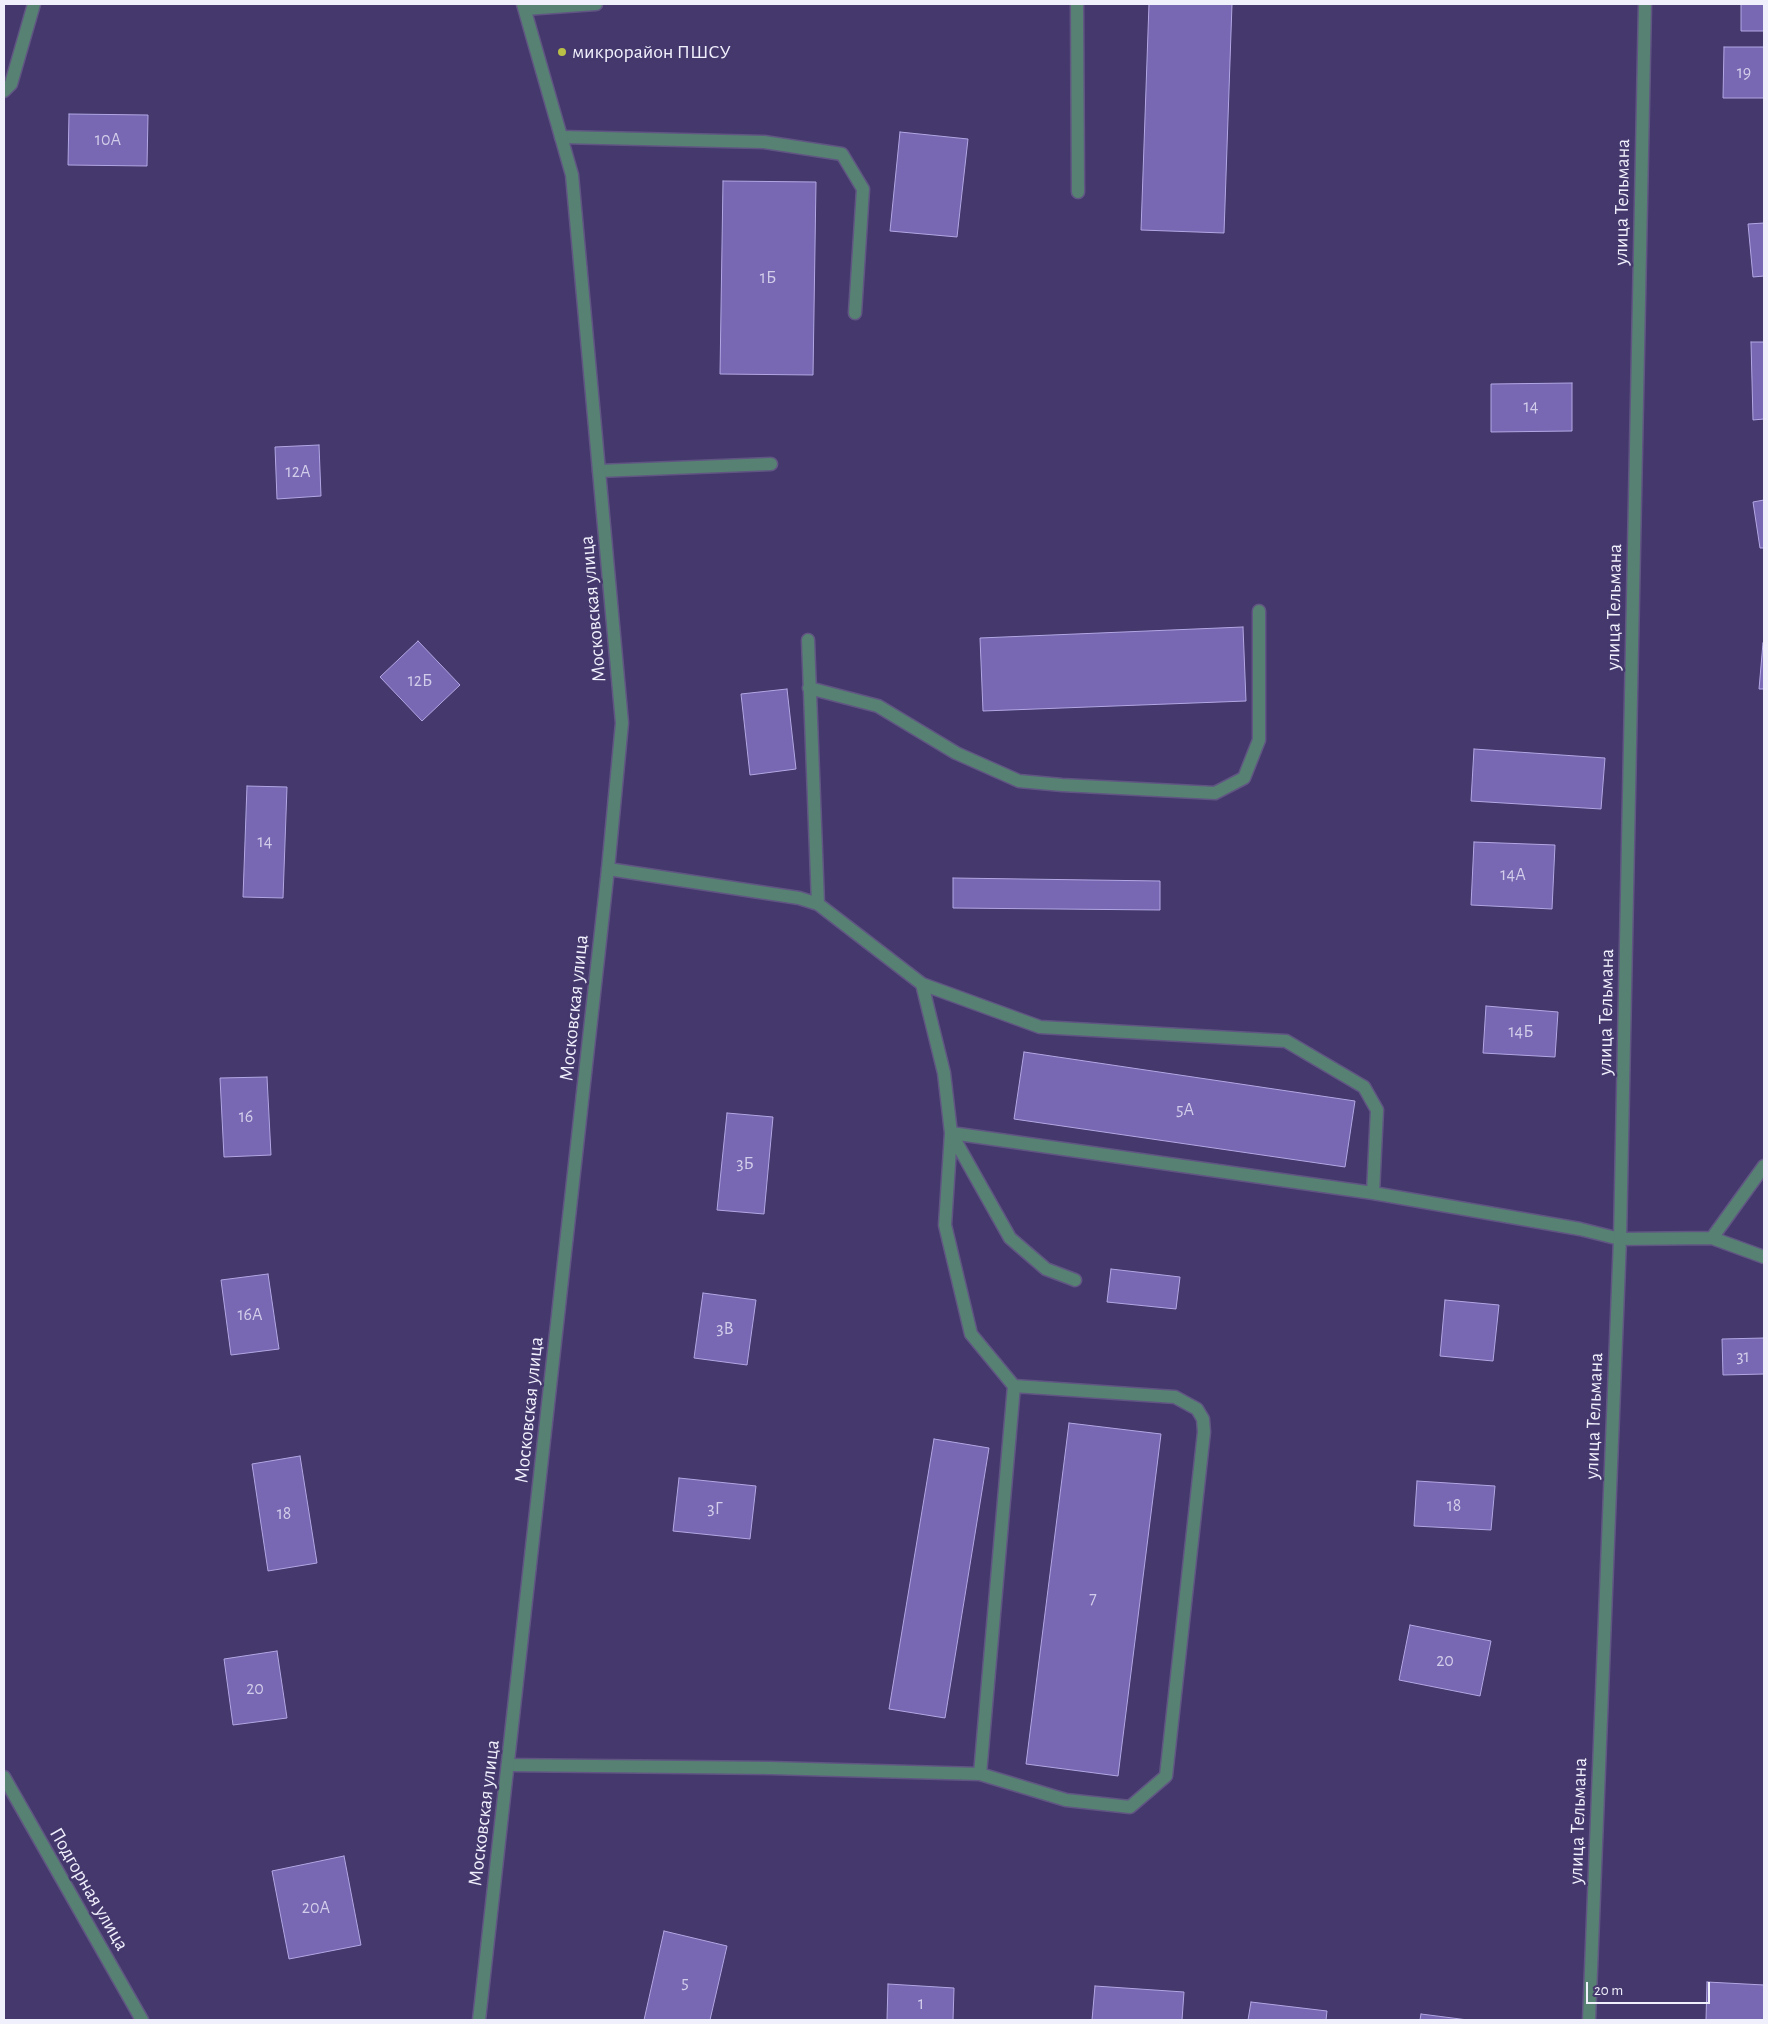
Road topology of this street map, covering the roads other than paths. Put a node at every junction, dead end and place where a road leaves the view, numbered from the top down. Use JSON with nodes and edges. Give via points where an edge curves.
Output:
{"nodes":[{"id":1,"x":34,"y":4,"type":"edge"},
{"id":2,"x":596,"y":4,"type":"edge"},
{"id":3,"x":1077,"y":4,"type":"edge"},
{"id":4,"x":1645,"y":4,"type":"edge"},
{"id":5,"x":524,"y":6,"type":"edge"},
{"id":6,"x":4,"y":91,"type":"edge"},
{"id":7,"x":561,"y":137,"type":"junction"},
{"id":8,"x":1078,"y":192,"type":"dead end"},
{"id":9,"x":855,"y":313,"type":"dead end"},
{"id":10,"x":771,"y":464,"type":"dead end"},
{"id":11,"x":599,"y":470,"type":"junction"},
{"id":12,"x":1259,"y":610,"type":"dead end"},
{"id":13,"x":808,"y":640,"type":"dead end"},
{"id":14,"x":809,"y":688,"type":"junction"},
{"id":15,"x":608,"y":870,"type":"junction"},
{"id":16,"x":818,"y":904,"type":"junction"},
{"id":17,"x":922,"y":984,"type":"junction"},
{"id":18,"x":951,"y":1133,"type":"junction"},
{"id":19,"x":1764,"y":1166,"type":"edge"},
{"id":20,"x":1373,"y":1193,"type":"junction"},
{"id":21,"x":1712,"y":1238,"type":"junction"},
{"id":22,"x":1620,"y":1239,"type":"junction"},
{"id":23,"x":1764,"y":1257,"type":"edge"},
{"id":24,"x":1075,"y":1280,"type":"dead end"},
{"id":25,"x":1014,"y":1386,"type":"junction"},
{"id":26,"x":508,"y":1765,"type":"junction"},
{"id":27,"x":980,"y":1774,"type":"junction"},
{"id":28,"x":4,"y":1777,"type":"edge"},
{"id":29,"x":142,"y":2020,"type":"edge"},
{"id":30,"x":479,"y":2020,"type":"edge"},
{"id":31,"x":1589,"y":2020,"type":"edge"}],
"edges":[{"from":1,"to":6,"type":"street","via":[[11,84]]},
{"from":2,"to":5,"type":"street"},
{"from":3,"to":8,"type":"street"},
{"from":4,"to":22,"type":"street","name":"улица Тельмана"},
{"from":5,"to":7,"type":"street","name":"Московская улица"},
{"from":7,"to":9,"type":"street","via":[[764,142],[842,154],[863,189]]},
{"from":7,"to":11,"type":"street","name":"Московская улица","via":[[572,175]]},
{"from":10,"to":11,"type":"street"},
{"from":11,"to":15,"type":"street","name":"Московская улица","via":[[622,723]]},
{"from":12,"to":14,"type":"street","via":[[1259,740],[1244,778],[1216,793],[1019,781],[956,753],[878,706]]},
{"from":13,"to":14,"type":"street"},
{"from":14,"to":16,"type":"street"},
{"from":15,"to":16,"type":"street","via":[[799,898]]},
{"from":15,"to":26,"type":"street","name":"Московская улица"},
{"from":16,"to":17,"type":"street"},
{"from":17,"to":18,"type":"street","via":[[944,1073]]},
{"from":17,"to":20,"type":"street","via":[[1040,1028],[1286,1041],[1364,1087],[1377,1110]]},
{"from":18,"to":20,"type":"street"},
{"from":18,"to":24,"type":"street","via":[[1010,1238],[1046,1269]]},
{"from":18,"to":25,"type":"street","via":[[945,1225],[971,1334]]},
{"from":19,"to":21,"type":"street"},
{"from":20,"to":22,"type":"street","via":[[1580,1229]]},
{"from":21,"to":22,"type":"street"},
{"from":21,"to":23,"type":"street"},
{"from":22,"to":31,"type":"street","name":"улица Тельмана"},
{"from":25,"to":27,"type":"street"},
{"from":25,"to":27,"type":"street","via":[[1175,1398],[1197,1409],[1203,1419],[1204,1432],[1166,1776],[1130,1807],[1066,1800]]},
{"from":26,"to":27,"type":"street"},
{"from":26,"to":30,"type":"street","name":"Московская улица"},
{"from":28,"to":29,"type":"street","name":"Подгорная улица"}]}
